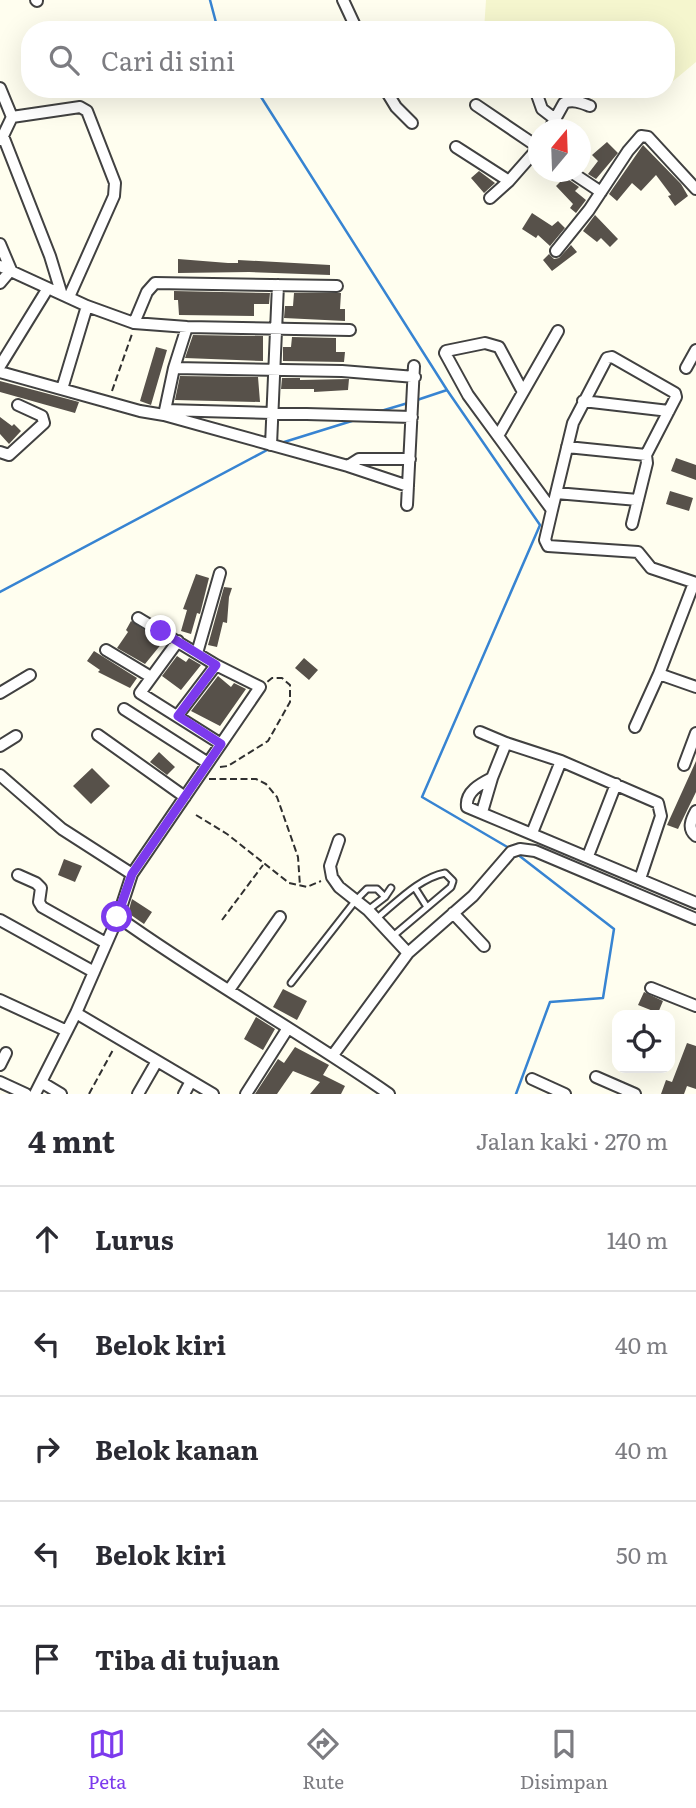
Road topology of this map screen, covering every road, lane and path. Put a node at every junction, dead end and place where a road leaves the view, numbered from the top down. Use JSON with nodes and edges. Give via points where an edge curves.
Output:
{"nodes":[{"id":1,"x":343,"y":0,"type":"edge"},
{"id":2,"x":353,"y":21,"type":"edge"},
{"id":3,"x":0,"y":88,"type":"edge"},
{"id":4,"x":390,"y":98,"type":"edge"},
{"id":5,"x":538,"y":98,"type":"edge"},
{"id":6,"x":476,"y":105,"type":"dead end"},
{"id":7,"x":590,"y":106,"type":"dead end"},
{"id":8,"x":12,"y":117,"type":"junction"},
{"id":9,"x":549,"y":119,"type":"edge"},
{"id":10,"x":555,"y":119,"type":"edge"},
{"id":11,"x":412,"y":123,"type":"dead end"},
{"id":12,"x":2,"y":139,"type":"edge"},
{"id":13,"x":528,"y":140,"type":"edge"},
{"id":14,"x":456,"y":147,"type":"dead end"},
{"id":15,"x":528,"y":159,"type":"edge"},
{"id":16,"x":509,"y":181,"type":"junction"},
{"id":17,"x":586,"y":182,"type":"edge"},
{"id":18,"x":696,"y":190,"type":"edge"},
{"id":19,"x":601,"y":192,"type":"junction"},
{"id":20,"x":489,"y":198,"type":"dead end"},
{"id":21,"x":0,"y":244,"type":"edge"},
{"id":22,"x":556,"y":251,"type":"dead end"},
{"id":23,"x":5,"y":268,"type":"edge"},
{"id":24,"x":0,"y":283,"type":"edge"},
{"id":25,"x":278,"y":285,"type":"junction"},
{"id":26,"x":337,"y":286,"type":"dead end"},
{"id":27,"x":48,"y":288,"type":"junction"},
{"id":28,"x":65,"y":295,"type":"junction"},
{"id":29,"x":87,"y":306,"type":"junction"},
{"id":30,"x":134,"y":323,"type":"junction"},
{"id":31,"x":187,"y":327,"type":"junction"},
{"id":32,"x":276,"y":327,"type":"junction"},
{"id":33,"x":350,"y":330,"type":"dead end"},
{"id":34,"x":558,"y":331,"type":"dead end"},
{"id":35,"x":696,"y":350,"type":"edge"},
{"id":36,"x":0,"y":366,"type":"edge"},
{"id":37,"x":686,"y":368,"type":"dead end"},
{"id":38,"x":174,"y":369,"type":"junction"},
{"id":39,"x":274,"y":371,"type":"junction"},
{"id":40,"x":0,"y":372,"type":"edge"},
{"id":41,"x":62,"y":389,"type":"junction"},
{"id":42,"x":523,"y":392,"type":"junction"},
{"id":43,"x":583,"y":401,"type":"junction"},
{"id":44,"x":113,"y":403,"type":"junction"},
{"id":45,"x":18,"y":405,"type":"dead end"},
{"id":46,"x":669,"y":411,"type":"junction"},
{"id":47,"x":165,"y":413,"type":"junction"},
{"id":48,"x":272,"y":414,"type":"junction"},
{"id":49,"x":412,"y":417,"type":"junction"},
{"id":50,"x":498,"y":436,"type":"junction"},
{"id":51,"x":273,"y":446,"type":"junction"},
{"id":52,"x":568,"y":447,"type":"junction"},
{"id":53,"x":0,"y":452,"type":"edge"},
{"id":54,"x":646,"y":455,"type":"junction"},
{"id":55,"x":410,"y":459,"type":"junction"},
{"id":56,"x":348,"y":466,"type":"junction"},
{"id":57,"x":408,"y":486,"type":"junction"},
{"id":58,"x":556,"y":493,"type":"junction"},
{"id":59,"x":638,"y":500,"type":"junction"},
{"id":60,"x":407,"y":505,"type":"dead end"},
{"id":61,"x":552,"y":510,"type":"junction"},
{"id":62,"x":632,"y":524,"type":"dead end"},
{"id":63,"x":220,"y":573,"type":"dead end"},
{"id":64,"x":695,"y":583,"type":"edge"},
{"id":65,"x":138,"y":618,"type":"dead end"},
{"id":66,"x":178,"y":641,"type":"junction"},
{"id":67,"x":106,"y":650,"type":"dead end"},
{"id":68,"x":197,"y":653,"type":"junction"},
{"id":69,"x":216,"y":665,"type":"junction"},
{"id":70,"x":659,"y":674,"type":"junction"},
{"id":71,"x":30,"y":675,"type":"dead end"},
{"id":72,"x":151,"y":677,"type":"junction"},
{"id":73,"x":260,"y":687,"type":"junction"},
{"id":74,"x":696,"y":687,"type":"edge"},
{"id":75,"x":0,"y":693,"type":"edge"},
{"id":76,"x":124,"y":709,"type":"dead end"},
{"id":77,"x":178,"y":716,"type":"junction"},
{"id":78,"x":635,"y":727,"type":"dead end"},
{"id":79,"x":480,"y":732,"type":"dead end"},
{"id":80,"x":696,"y":733,"type":"edge"},
{"id":81,"x":98,"y":735,"type":"dead end"},
{"id":82,"x":16,"y":736,"type":"dead end"},
{"id":83,"x":506,"y":743,"type":"junction"},
{"id":84,"x":221,"y":744,"type":"junction"},
{"id":85,"x":0,"y":746,"type":"edge"},
{"id":86,"x":561,"y":761,"type":"junction"},
{"id":87,"x":684,"y":765,"type":"dead end"},
{"id":88,"x":204,"y":769,"type":"junction"},
{"id":89,"x":0,"y":775,"type":"edge"},
{"id":90,"x":492,"y":778,"type":"junction"},
{"id":91,"x":616,"y":784,"type":"junction"},
{"id":92,"x":185,"y":797,"type":"junction"},
{"id":93,"x":696,"y":811,"type":"edge"},
{"id":94,"x":482,"y":812,"type":"junction"},
{"id":95,"x":196,"y":815,"type":"dead end"},
{"id":96,"x":532,"y":834,"type":"junction"},
{"id":97,"x":696,"y":836,"type":"edge"},
{"id":98,"x":339,"y":841,"type":"dead end"},
{"id":99,"x":588,"y":856,"type":"junction"},
{"id":100,"x":263,"y":864,"type":"junction"},
{"id":101,"x":132,"y":874,"type":"junction"},
{"id":102,"x":18,"y":875,"type":"dead end"},
{"id":103,"x":332,"y":877,"type":"junction"},
{"id":104,"x":640,"y":879,"type":"junction"},
{"id":105,"x":299,"y":886,"type":"junction"},
{"id":106,"x":391,"y":888,"type":"dead end"},
{"id":107,"x":415,"y":888,"type":"junction"},
{"id":108,"x":385,"y":897,"type":"junction"},
{"id":109,"x":356,"y":900,"type":"junction"},
{"id":110,"x":696,"y":903,"type":"edge"},
{"id":111,"x":427,"y":907,"type":"junction"},
{"id":112,"x":453,"y":913,"type":"junction"},
{"id":113,"x":372,"y":915,"type":"junction"},
{"id":114,"x":117,"y":917,"type":"junction"},
{"id":115,"x":280,"y":917,"type":"dead end"},
{"id":116,"x":696,"y":919,"type":"edge"},
{"id":117,"x":0,"y":920,"type":"edge"},
{"id":118,"x":222,"y":920,"type":"dead end"},
{"id":119,"x":393,"y":936,"type":"junction"},
{"id":120,"x":107,"y":943,"type":"junction"},
{"id":121,"x":484,"y":946,"type":"dead end"},
{"id":122,"x":408,"y":953,"type":"junction"},
{"id":123,"x":94,"y":972,"type":"junction"},
{"id":124,"x":290,"y":983,"type":"dead end"},
{"id":125,"x":651,"y":988,"type":"dead end"},
{"id":126,"x":229,"y":990,"type":"junction"},
{"id":127,"x":0,"y":1000,"type":"edge"},
{"id":128,"x":696,"y":1006,"type":"edge"},
{"id":129,"x":76,"y":1013,"type":"junction"},
{"id":130,"x":288,"y":1027,"type":"junction"},
{"id":131,"x":67,"y":1031,"type":"junction"},
{"id":132,"x":120,"y":1038,"type":"junction"},
{"id":133,"x":6,"y":1053,"type":"dead end"},
{"id":134,"x":333,"y":1055,"type":"junction"},
{"id":135,"x":157,"y":1060,"type":"junction"},
{"id":136,"x":0,"y":1065,"type":"edge"},
{"id":137,"x":596,"y":1077,"type":"dead end"},
{"id":138,"x":532,"y":1079,"type":"dead end"},
{"id":139,"x":191,"y":1081,"type":"junction"},
{"id":140,"x":0,"y":1082,"type":"edge"},
{"id":141,"x":41,"y":1082,"type":"junction"},
{"id":142,"x":26,"y":1094,"type":"edge"},
{"id":143,"x":35,"y":1094,"type":"edge"},
{"id":144,"x":61,"y":1094,"type":"edge"},
{"id":145,"x":89,"y":1094,"type":"edge"},
{"id":146,"x":138,"y":1094,"type":"edge"},
{"id":147,"x":184,"y":1094,"type":"edge"},
{"id":148,"x":213,"y":1094,"type":"edge"},
{"id":149,"x":246,"y":1094,"type":"edge"},
{"id":150,"x":389,"y":1094,"type":"edge"},
{"id":151,"x":565,"y":1094,"type":"edge"},
{"id":152,"x":635,"y":1094,"type":"edge"}],
"edges":[{"from":1,"to":2,"type":"street"},
{"from":3,"to":8,"type":"street"},
{"from":4,"to":11,"type":"street"},
{"from":5,"to":9,"type":"street"},
{"from":6,"to":13,"type":"street"},
{"from":7,"to":10,"type":"street","via":[[569,101]]},
{"from":8,"to":12,"type":"street"},
{"from":8,"to":28,"type":"street","via":[[84,108],[115,183],[114,196]]},
{"from":12,"to":28,"type":"street"},
{"from":14,"to":16,"type":"street"},
{"from":15,"to":16,"type":"street"},
{"from":16,"to":20,"type":"street"},
{"from":17,"to":19,"type":"street"},
{"from":18,"to":19,"type":"street","via":[[648,137],[642,136]]},
{"from":19,"to":22,"type":"street"},
{"from":21,"to":23,"type":"street"},
{"from":23,"to":24,"type":"street"},
{"from":23,"to":27,"type":"street"},
{"from":25,"to":26,"type":"street"},
{"from":25,"to":30,"type":"street","via":[[155,283]]},
{"from":25,"to":32,"type":"street"},
{"from":27,"to":28,"type":"street"},
{"from":27,"to":36,"type":"street"},
{"from":28,"to":29,"type":"street"},
{"from":29,"to":30,"type":"street"},
{"from":29,"to":41,"type":"street"},
{"from":30,"to":31,"type":"street"},
{"from":30,"to":44,"type":"path","via":[[113,387]]},
{"from":31,"to":32,"type":"street"},
{"from":31,"to":38,"type":"street"},
{"from":32,"to":33,"type":"street"},
{"from":32,"to":39,"type":"street"},
{"from":34,"to":42,"type":"street"},
{"from":35,"to":37,"type":"street"},
{"from":38,"to":39,"type":"street"},
{"from":38,"to":47,"type":"street"},
{"from":39,"to":48,"type":"street"},
{"from":39,"to":49,"type":"street","via":[[414,372]]},
{"from":40,"to":41,"type":"street"},
{"from":41,"to":44,"type":"street"},
{"from":42,"to":50,"type":"street"},
{"from":42,"to":50,"type":"street","via":[[499,346],[485,343],[446,351],[468,395]]},
{"from":43,"to":46,"type":"street"},
{"from":43,"to":46,"type":"street","via":[[607,358],[612,357],[675,393]]},
{"from":43,"to":52,"type":"street"},
{"from":44,"to":47,"type":"street"},
{"from":45,"to":53,"type":"street","via":[[42,416],[44,423],[9,455]]},
{"from":46,"to":54,"type":"street"},
{"from":47,"to":48,"type":"street"},
{"from":47,"to":51,"type":"street"},
{"from":48,"to":49,"type":"street"},
{"from":48,"to":51,"type":"street"},
{"from":49,"to":55,"type":"street"},
{"from":50,"to":61,"type":"street"},
{"from":51,"to":56,"type":"street"},
{"from":52,"to":54,"type":"street"},
{"from":52,"to":58,"type":"street"},
{"from":54,"to":59,"type":"street"},
{"from":55,"to":56,"type":"street","via":[[359,459]]},
{"from":55,"to":57,"type":"street"},
{"from":56,"to":57,"type":"street"},
{"from":57,"to":60,"type":"street"},
{"from":58,"to":59,"type":"street"},
{"from":58,"to":61,"type":"street"},
{"from":59,"to":62,"type":"street"},
{"from":61,"to":64,"type":"street","via":[[545,540],[548,546],[638,552],[651,568]]},
{"from":63,"to":68,"type":"street"},
{"from":64,"to":70,"type":"street"},
{"from":65,"to":66,"type":"street"},
{"from":66,"to":68,"type":"street"},
{"from":66,"to":72,"type":"street"},
{"from":67,"to":72,"type":"street"},
{"from":68,"to":69,"type":"street"},
{"from":69,"to":73,"type":"street"},
{"from":69,"to":77,"type":"street"},
{"from":70,"to":74,"type":"street"},
{"from":70,"to":78,"type":"street"},
{"from":71,"to":75,"type":"street"},
{"from":72,"to":77,"type":"street","via":[[141,695]]},
{"from":73,"to":84,"type":"street"},
{"from":73,"to":88,"type":"path","via":[[272,678],[282,678],[290,685],[290,702],[268,741],[228,766]]},
{"from":76,"to":88,"type":"street"},
{"from":77,"to":84,"type":"street"},
{"from":79,"to":83,"type":"street"},
{"from":80,"to":87,"type":"street"},
{"from":81,"to":92,"type":"street"},
{"from":82,"to":85,"type":"street"},
{"from":83,"to":86,"type":"street"},
{"from":83,"to":90,"type":"street"},
{"from":84,"to":88,"type":"street"},
{"from":86,"to":91,"type":"street"},
{"from":86,"to":96,"type":"street"},
{"from":88,"to":92,"type":"street"},
{"from":88,"to":105,"type":"path","via":[[256,779],[277,797],[299,857]]},
{"from":89,"to":101,"type":"street","via":[[62,828]]},
{"from":90,"to":94,"type":"street"},
{"from":90,"to":94,"type":"street","via":[[467,800],[467,807]]},
{"from":91,"to":99,"type":"street"},
{"from":91,"to":104,"type":"street","via":[[660,806],[661,816]]},
{"from":92,"to":101,"type":"street"},
{"from":93,"to":97,"type":"street","via":[[690,826]]},
{"from":94,"to":96,"type":"street"},
{"from":95,"to":100,"type":"path"},
{"from":96,"to":99,"type":"street"},
{"from":98,"to":103,"type":"street"},
{"from":99,"to":104,"type":"street"},
{"from":100,"to":105,"type":"path"},
{"from":100,"to":118,"type":"path"},
{"from":101,"to":114,"type":"street"},
{"from":102,"to":120,"type":"street","via":[[41,888],[42,907]]},
{"from":103,"to":105,"type":"path"},
{"from":103,"to":109,"type":"street"},
{"from":104,"to":110,"type":"street"},
{"from":106,"to":108,"type":"lane"},
{"from":107,"to":111,"type":"lane"},
{"from":107,"to":111,"type":"lane","via":[[445,873],[453,881]]},
{"from":107,"to":113,"type":"lane"},
{"from":108,"to":109,"type":"lane","via":[[371,888]]},
{"from":108,"to":113,"type":"lane"},
{"from":109,"to":113,"type":"street"},
{"from":109,"to":124,"type":"lane"},
{"from":111,"to":119,"type":"lane"},
{"from":112,"to":116,"type":"street","via":[[516,851],[535,851]]},
{"from":112,"to":121,"type":"street"},
{"from":112,"to":122,"type":"street"},
{"from":113,"to":119,"type":"street"},
{"from":114,"to":120,"type":"street"},
{"from":114,"to":126,"type":"street"},
{"from":115,"to":126,"type":"street"},
{"from":117,"to":123,"type":"street"},
{"from":119,"to":122,"type":"street"},
{"from":120,"to":123,"type":"street"},
{"from":122,"to":134,"type":"street"},
{"from":123,"to":129,"type":"street"},
{"from":125,"to":128,"type":"street"},
{"from":126,"to":130,"type":"street"},
{"from":127,"to":131,"type":"street"},
{"from":129,"to":131,"type":"street"},
{"from":129,"to":132,"type":"street"},
{"from":130,"to":134,"type":"street"},
{"from":130,"to":149,"type":"street"},
{"from":131,"to":141,"type":"street"},
{"from":132,"to":135,"type":"street"},
{"from":132,"to":145,"type":"path"},
{"from":133,"to":136,"type":"street"},
{"from":134,"to":150,"type":"street"},
{"from":135,"to":139,"type":"street"},
{"from":135,"to":146,"type":"street"},
{"from":137,"to":152,"type":"street"},
{"from":138,"to":151,"type":"street"},
{"from":139,"to":147,"type":"street"},
{"from":139,"to":148,"type":"street"},
{"from":140,"to":142,"type":"street"},
{"from":141,"to":143,"type":"street"},
{"from":141,"to":144,"type":"street"}]}
